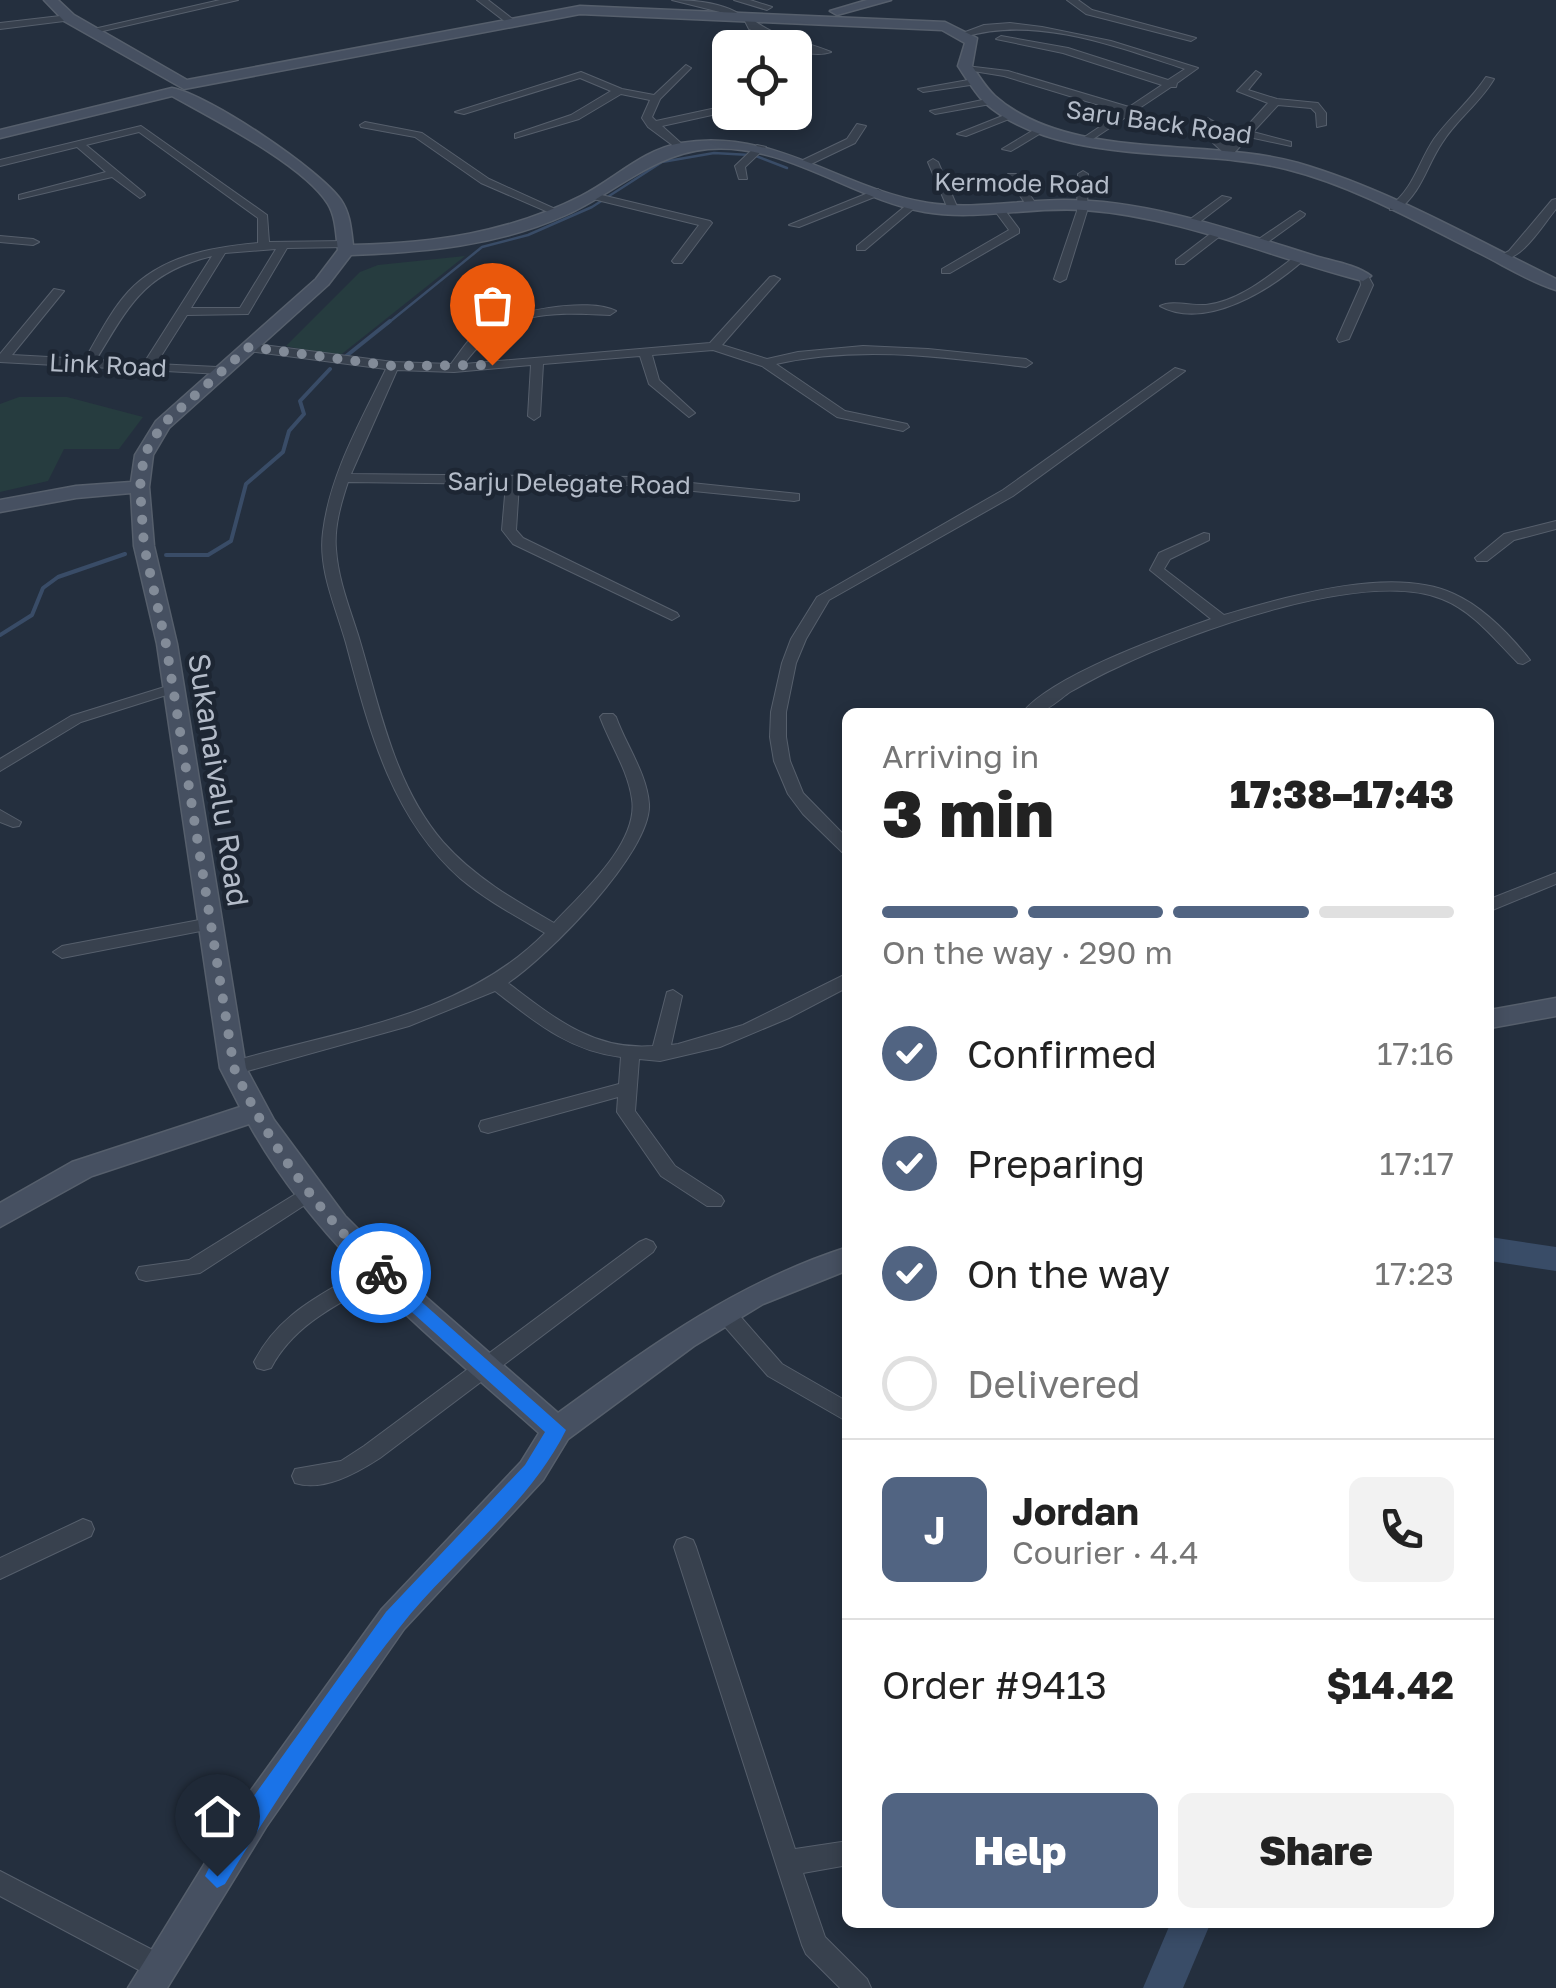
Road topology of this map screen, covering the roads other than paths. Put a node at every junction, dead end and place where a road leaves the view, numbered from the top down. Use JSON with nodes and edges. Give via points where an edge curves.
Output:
{"nodes":[{"id":1,"x":51,"y":0,"type":"edge"},
{"id":2,"x":176,"y":0,"type":"edge"},
{"id":3,"x":233,"y":0,"type":"edge"},
{"id":4,"x":482,"y":0,"type":"edge"},
{"id":5,"x":677,"y":0,"type":"edge"},
{"id":6,"x":739,"y":0,"type":"edge"},
{"id":7,"x":884,"y":0,"type":"edge"},
{"id":8,"x":1072,"y":0,"type":"edge"},
{"id":9,"x":772,"y":4,"type":"edge"},
{"id":10,"x":188,"y":9,"type":"junction"},
{"id":11,"x":69,"y":18,"type":"junction"},
{"id":12,"x":744,"y":19,"type":"junction"},
{"id":13,"x":792,"y":20,"type":"junction"},
{"id":14,"x":510,"y":21,"type":"junction"},
{"id":15,"x":0,"y":26,"type":"edge"},
{"id":16,"x":90,"y":31,"type":"junction"},
{"id":17,"x":966,"y":35,"type":"junction"},
{"id":18,"x":1191,"y":38,"type":"dead end"},
{"id":19,"x":1065,"y":50,"type":"junction"},
{"id":20,"x":826,"y":52,"type":"dead end"},
{"id":21,"x":686,"y":68,"type":"dead end"},
{"id":22,"x":1136,"y":68,"type":"dead end"},
{"id":23,"x":1256,"y":74,"type":"dead end"},
{"id":24,"x":970,"y":75,"type":"junction"},
{"id":25,"x":1489,"y":79,"type":"dead end"},
{"id":26,"x":1174,"y":85,"type":"junction"},
{"id":27,"x":181,"y":90,"type":"junction"},
{"id":28,"x":923,"y":90,"type":"dead end"},
{"id":29,"x":619,"y":91,"type":"junction"},
{"id":30,"x":656,"y":98,"type":"junction"},
{"id":31,"x":992,"y":101,"type":"junction"},
{"id":32,"x":1276,"y":102,"type":"junction"},
{"id":33,"x":935,"y":111,"type":"dead end"},
{"id":34,"x":1132,"y":111,"type":"junction"},
{"id":35,"x":460,"y":112,"type":"dead end"},
{"id":36,"x":712,"y":112,"type":"edge"},
{"id":37,"x":1014,"y":116,"type":"junction"},
{"id":38,"x":1207,"y":120,"type":"dead end"},
{"id":39,"x":364,"y":125,"type":"dead end"},
{"id":40,"x":652,"y":125,"type":"junction"},
{"id":41,"x":1321,"y":125,"type":"dead end"},
{"id":42,"x":861,"y":126,"type":"dead end"},
{"id":43,"x":1042,"y":128,"type":"junction"},
{"id":44,"x":0,"y":134,"type":"edge"},
{"id":45,"x":962,"y":134,"type":"dead end"},
{"id":46,"x":1250,"y":134,"type":"junction"},
{"id":47,"x":519,"y":136,"type":"dead end"},
{"id":48,"x":1088,"y":140,"type":"junction"},
{"id":49,"x":1287,"y":144,"type":"dead end"},
{"id":50,"x":82,"y":147,"type":"junction"},
{"id":51,"x":762,"y":147,"type":"junction"},
{"id":52,"x":680,"y":148,"type":"junction"},
{"id":53,"x":1007,"y":149,"type":"dead end"},
{"id":54,"x":1229,"y":151,"type":"junction"},
{"id":55,"x":807,"y":162,"type":"junction"},
{"id":56,"x":933,"y":162,"type":"dead end"},
{"id":57,"x":0,"y":164,"type":"edge"},
{"id":58,"x":114,"y":173,"type":"junction"},
{"id":59,"x":1084,"y":174,"type":"dead end"},
{"id":60,"x":744,"y":176,"type":"dead end"},
{"id":61,"x":1012,"y":176,"type":"dead end"},
{"id":62,"x":878,"y":192,"type":"junction"},
{"id":63,"x":140,"y":196,"type":"dead end"},
{"id":64,"x":24,"y":197,"type":"dead end"},
{"id":65,"x":604,"y":198,"type":"junction"},
{"id":66,"x":1226,"y":198,"type":"dead end"},
{"id":67,"x":1556,"y":202,"type":"edge"},
{"id":68,"x":1031,"y":204,"type":"junction"},
{"id":69,"x":913,"y":205,"type":"junction"},
{"id":70,"x":1081,"y":205,"type":"junction"},
{"id":71,"x":997,"y":207,"type":"junction"},
{"id":72,"x":1394,"y":208,"type":"junction"},
{"id":73,"x":954,"y":209,"type":"junction"},
{"id":74,"x":559,"y":213,"type":"junction"},
{"id":75,"x":1300,"y":214,"type":"dead end"},
{"id":76,"x":796,"y":224,"type":"dead end"},
{"id":77,"x":1189,"y":225,"type":"junction"},
{"id":78,"x":1218,"y":233,"type":"junction"},
{"id":79,"x":0,"y":239,"type":"edge"},
{"id":80,"x":33,"y":242,"type":"dead end"},
{"id":81,"x":1257,"y":245,"type":"junction"},
{"id":82,"x":264,"y":246,"type":"junction"},
{"id":83,"x":283,"y":246,"type":"junction"},
{"id":84,"x":345,"y":247,"type":"junction"},
{"id":85,"x":861,"y":248,"type":"dead end"},
{"id":86,"x":221,"y":250,"type":"junction"},
{"id":87,"x":1300,"y":258,"type":"junction"},
{"id":88,"x":1502,"y":260,"type":"junction"},
{"id":89,"x":678,"y":261,"type":"dead end"},
{"id":90,"x":1180,"y":262,"type":"dead end"},
{"id":91,"x":946,"y":271,"type":"dead end"},
{"id":92,"x":1363,"y":276,"type":"joint"},
{"id":93,"x":774,"y":279,"type":"dead end"},
{"id":94,"x":1060,"y":279,"type":"dead end"},
{"id":95,"x":1556,"y":285,"type":"edge"},
{"id":96,"x":58,"y":291,"type":"dead end"},
{"id":97,"x":1166,"y":306,"type":"dead end"},
{"id":98,"x":182,"y":311,"type":"junction"},
{"id":99,"x":610,"y":311,"type":"dead end"},
{"id":100,"x":1343,"y":339,"type":"dead end"},
{"id":101,"x":714,"y":346,"type":"junction"},
{"id":102,"x":249,"y":347,"type":"junction"},
{"id":103,"x":645,"y":351,"type":"junction"},
{"id":104,"x":1,"y":358,"type":"edge"},
{"id":105,"x":537,"y":361,"type":"junction"},
{"id":106,"x":1026,"y":363,"type":"dead end"},
{"id":107,"x":88,"y":364,"type":"junction"},
{"id":108,"x":766,"y":364,"type":"junction"},
{"id":109,"x":393,"y":366,"type":"junction"},
{"id":110,"x":148,"y":367,"type":"junction"},
{"id":111,"x":454,"y":368,"type":"junction"},
{"id":112,"x":216,"y":371,"type":"junction"},
{"id":113,"x":1178,"y":371,"type":"dead end"},
{"id":114,"x":689,"y":413,"type":"dead end"},
{"id":115,"x":534,"y":416,"type":"dead end"},
{"id":116,"x":904,"y":427,"type":"dead end"},
{"id":117,"x":343,"y":478,"type":"junction"},
{"id":118,"x":513,"y":482,"type":"junction"},
{"id":119,"x":140,"y":487,"type":"junction"},
{"id":120,"x":794,"y":497,"type":"dead end"},
{"id":121,"x":0,"y":506,"type":"edge"},
{"id":122,"x":1556,"y":524,"type":"edge"},
{"id":123,"x":1204,"y":537,"type":"dead end"},
{"id":124,"x":1482,"y":558,"type":"dead end"},
{"id":125,"x":672,"y":616,"type":"dead end"},
{"id":126,"x":1224,"y":622,"type":"junction"},
{"id":127,"x":1523,"y":660,"type":"dead end"},
{"id":128,"x":172,"y":689,"type":"junction"},
{"id":129,"x":1036,"y":708,"type":"edge"},
{"id":130,"x":608,"y":717,"type":"dead end"},
{"id":131,"x":0,"y":766,"type":"edge"},
{"id":132,"x":842,"y":842,"type":"edge"},
{"id":133,"x":1556,"y":878,"type":"edge"},
{"id":134,"x":1494,"y":903,"type":"edge"},
{"id":135,"x":210,"y":924,"type":"junction"},
{"id":136,"x":554,"y":931,"type":"junction"},
{"id":137,"x":62,"y":952,"type":"dead end"},
{"id":138,"x":842,"y":981,"type":"edge"},
{"id":139,"x":496,"y":983,"type":"junction"},
{"id":140,"x":674,"y":996,"type":"dead end"},
{"id":141,"x":1556,"y":1007,"type":"edge"},
{"id":142,"x":1494,"y":1017,"type":"edge"},
{"id":143,"x":630,"y":1055,"type":"junction"},
{"id":144,"x":660,"y":1056,"type":"junction"},
{"id":145,"x":234,"y":1068,"type":"junction"},
{"id":146,"x":624,"y":1090,"type":"junction"},
{"id":147,"x":254,"y":1112,"type":"junction"},
{"id":148,"x":488,"y":1126,"type":"dead end"},
{"id":149,"x":306,"y":1194,"type":"junction"},
{"id":150,"x":714,"y":1201,"type":"dead end"},
{"id":151,"x":0,"y":1216,"type":"edge"},
{"id":152,"x":646,"y":1247,"type":"dead end"},
{"id":153,"x":842,"y":1260,"type":"edge"},
{"id":154,"x":379,"y":1271,"type":"junction"},
{"id":155,"x":146,"y":1273,"type":"dead end"},
{"id":156,"x":726,"y":1314,"type":"junction"},
{"id":157,"x":264,"y":1362,"type":"dead end"},
{"id":158,"x":484,"y":1365,"type":"junction"},
{"id":159,"x":842,"y":1410,"type":"edge"},
{"id":160,"x":556,"y":1430,"type":"junction"},
{"id":161,"x":303,"y":1476,"type":"dead end"},
{"id":162,"x":83,"y":1530,"type":"dead end"},
{"id":163,"x":685,"y":1547,"type":"dead end"},
{"id":164,"x":0,"y":1569,"type":"edge"},
{"id":165,"x":842,"y":1854,"type":"edge"},
{"id":166,"x":787,"y":1863,"type":"junction"},
{"id":167,"x":0,"y":1884,"type":"edge"},
{"id":168,"x":154,"y":1978,"type":"edge"},
{"id":169,"x":858,"y":1988,"type":"edge"}],
"edges":[{"from":1,"to":11,"type":"main road"},
{"from":2,"to":10,"type":"street"},
{"from":3,"to":10,"type":"street"},
{"from":4,"to":14,"type":"street"},
{"from":5,"to":12,"type":"street"},
{"from":6,"to":9,"type":"street"},
{"from":7,"to":13,"type":"main road"},
{"from":8,"to":18,"type":"street","via":[[1089,12]]},
{"from":9,"to":12,"type":"main road"},
{"from":10,"to":16,"type":"street"},
{"from":11,"to":15,"type":"street"},
{"from":11,"to":16,"type":"main road"},
{"from":12,"to":13,"type":"main road"},
{"from":12,"to":14,"type":"main road","via":[[594,10]]},
{"from":12,"to":20,"type":"street"},
{"from":13,"to":17,"type":"main road","via":[[916,23]]},
{"from":14,"to":27,"type":"main road"},
{"from":16,"to":27,"type":"main road"},
{"from":17,"to":19,"type":"street"},
{"from":17,"to":24,"type":"main road","via":[[972,41]]},
{"from":17,"to":26,"type":"street","via":[[983,26],[1037,28],[1131,47],[1193,68]]},
{"from":19,"to":22,"type":"street"},
{"from":19,"to":26,"type":"street"},
{"from":21,"to":30,"type":"street"},
{"from":23,"to":32,"type":"street","via":[[1242,92]]},
{"from":24,"to":28,"type":"street"},
{"from":24,"to":31,"type":"main road","name":"Saru Back Road"},
{"from":24,"to":34,"type":"street","via":[[1005,73]]},
{"from":25,"to":72,"type":"street","via":[[1471,110],[1437,142],[1426,174]]},
{"from":26,"to":34,"type":"street"},
{"from":27,"to":44,"type":"main road"},
{"from":27,"to":84,"type":"main road","via":[[306,174],[336,203]]},
{"from":29,"to":30,"type":"street"},
{"from":29,"to":35,"type":"street","via":[[581,75]]},
{"from":29,"to":47,"type":"street","via":[[575,117]]},
{"from":30,"to":40,"type":"street","via":[[648,110]]},
{"from":31,"to":33,"type":"street"},
{"from":31,"to":37,"type":"main road","name":"Saru Back Road"},
{"from":32,"to":41,"type":"street","via":[[1314,105]]},
{"from":32,"to":46,"type":"street"},
{"from":34,"to":48,"type":"street"},
{"from":36,"to":40,"type":"street"},
{"from":37,"to":43,"type":"main road","name":"Saru Back Road"},
{"from":37,"to":45,"type":"street"},
{"from":38,"to":54,"type":"street"},
{"from":39,"to":74,"type":"street","via":[[418,135],[484,181]]},
{"from":40,"to":52,"type":"street"},
{"from":42,"to":55,"type":"street","via":[[852,141]]},
{"from":43,"to":48,"type":"main road","name":"Saru Back Road"},
{"from":43,"to":53,"type":"street"},
{"from":46,"to":49,"type":"street"},
{"from":46,"to":54,"type":"street"},
{"from":48,"to":54,"type":"main road","name":"Saru Back Road"},
{"from":50,"to":57,"type":"street"},
{"from":50,"to":58,"type":"street"},
{"from":50,"to":82,"type":"street","via":[[141,129],[263,216]]},
{"from":51,"to":52,"type":"main road","name":"Kermode Road"},
{"from":51,"to":55,"type":"main road","name":"Kermode Road"},
{"from":51,"to":60,"type":"street","via":[[740,166]]},
{"from":52,"to":65,"type":"main road","name":"Kermode Road","via":[[644,161]]},
{"from":54,"to":72,"type":"main road","name":"Saru Back Road","via":[[1293,166]]},
{"from":55,"to":62,"type":"main road","name":"Kermode Road"},
{"from":56,"to":73,"type":"street"},
{"from":58,"to":63,"type":"street"},
{"from":58,"to":64,"type":"street"},
{"from":59,"to":70,"type":"street"},
{"from":61,"to":68,"type":"street"},
{"from":62,"to":69,"type":"main road","name":"Kermode Road"},
{"from":62,"to":76,"type":"street"},
{"from":65,"to":74,"type":"main road","name":"Kermode Road"},
{"from":65,"to":89,"type":"street","via":[[706,223]]},
{"from":66,"to":77,"type":"street"},
{"from":67,"to":88,"type":"street"},
{"from":68,"to":70,"type":"main road","name":"Kermode Road"},
{"from":68,"to":71,"type":"main road","name":"Kermode Road"},
{"from":69,"to":73,"type":"main road","name":"Kermode Road"},
{"from":69,"to":85,"type":"street"},
{"from":70,"to":77,"type":"main road","name":"Kermode Road"},
{"from":70,"to":94,"type":"street"},
{"from":71,"to":73,"type":"main road","name":"Kermode Road"},
{"from":71,"to":91,"type":"street","via":[[1015,231]]},
{"from":72,"to":88,"type":"main road","name":"Saru Back Road"},
{"from":74,"to":84,"type":"main road","name":"Kermode Road","via":[[487,240]]},
{"from":75,"to":81,"type":"street"},
{"from":77,"to":78,"type":"main road","name":"Kermode Road"},
{"from":78,"to":81,"type":"main road","name":"Kermode Road"},
{"from":78,"to":90,"type":"street"},
{"from":79,"to":80,"type":"street"},
{"from":81,"to":87,"type":"main road","name":"Kermode Road"},
{"from":82,"to":83,"type":"street"},
{"from":82,"to":86,"type":"street"},
{"from":83,"to":84,"type":"street"},
{"from":83,"to":98,"type":"street","via":[[246,310]]},
{"from":84,"to":102,"type":"main road","name":"Sukanaivalu Road","via":[[322,282]]},
{"from":86,"to":98,"type":"street"},
{"from":86,"to":107,"type":"street","via":[[148,280]]},
{"from":87,"to":92,"type":"main road","name":"Kermode Road"},
{"from":87,"to":97,"type":"street","via":[[1235,305]]},
{"from":88,"to":95,"type":"main road","name":"Saru Back Road"},
{"from":92,"to":100,"type":"street","via":[[1367,285]]},
{"from":93,"to":101,"type":"street"},
{"from":96,"to":104,"type":"street"},
{"from":98,"to":110,"type":"street"},
{"from":99,"to":111,"type":"street","via":[[502,322],[482,334]]},
{"from":101,"to":103,"type":"street"},
{"from":101,"to":108,"type":"street"},
{"from":102,"to":109,"type":"street"},
{"from":102,"to":112,"type":"main road","name":"Sukanaivalu Road"},
{"from":103,"to":105,"type":"street"},
{"from":103,"to":114,"type":"street","via":[[652,381]]},
{"from":104,"to":107,"type":"street","name":"Link Road"},
{"from":105,"to":111,"type":"street"},
{"from":105,"to":115,"type":"street"},
{"from":106,"to":108,"type":"street","via":[[862,350],[816,351]]},
{"from":107,"to":110,"type":"street","name":"Link Road"},
{"from":108,"to":116,"type":"street","via":[[841,414]]},
{"from":109,"to":111,"type":"street"},
{"from":109,"to":117,"type":"street"},
{"from":110,"to":112,"type":"street","name":"Link Road"},
{"from":112,"to":119,"type":"main road","name":"Sukanaivalu Road","via":[[162,425],[144,455]]},
{"from":113,"to":132,"type":"street","via":[[1008,493],[824,597],[810,616],[779,703],[779,748],[805,806]]},
{"from":117,"to":118,"type":"street","name":"Sarju Delegate Road"},
{"from":117,"to":136,"type":"street","via":[[328,542],[394,782],[411,813],[472,880]]},
{"from":118,"to":120,"type":"street","name":"Sarju Delegate Road","via":[[633,481]]},
{"from":118,"to":125,"type":"street","via":[[509,530],[518,541]]},
{"from":119,"to":121,"type":"main road"},
{"from":119,"to":128,"type":"main road","name":"Sukanaivalu Road","via":[[144,546]]},
{"from":122,"to":124,"type":"street","via":[[1509,537]]},
{"from":123,"to":126,"type":"street","via":[[1164,556],[1157,570]]},
{"from":126,"to":127,"type":"street","via":[[1325,590],[1411,588],[1457,601]]},
{"from":126,"to":129,"type":"street","via":[[1109,663]]},
{"from":128,"to":131,"type":"street","via":[[76,719]]},
{"from":128,"to":135,"type":"main road","name":"Sukanaivalu Road"},
{"from":130,"to":136,"type":"street","via":[[642,808],[620,858]]},
{"from":133,"to":134,"type":"street"},
{"from":135,"to":137,"type":"street"},
{"from":135,"to":145,"type":"main road","name":"Sukanaivalu Road"},
{"from":136,"to":139,"type":"street"},
{"from":138,"to":144,"type":"street","via":[[716,1042]]},
{"from":139,"to":143,"type":"street","via":[[571,1037]]},
{"from":139,"to":145,"type":"street","via":[[418,1015]]},
{"from":140,"to":144,"type":"street"},
{"from":141,"to":142,"type":"main road"},
{"from":143,"to":144,"type":"street"},
{"from":143,"to":146,"type":"street"},
{"from":145,"to":147,"type":"main road","name":"Sukanaivalu Road"},
{"from":146,"to":148,"type":"street"},
{"from":146,"to":150,"type":"street","via":[[626,1112],[643,1142],[668,1171]]},
{"from":147,"to":149,"type":"main road","name":"Sukanaivalu Road"},
{"from":147,"to":151,"type":"main road","via":[[82,1169]]},
{"from":149,"to":154,"type":"main road","name":"Sukanaivalu Road"},
{"from":149,"to":155,"type":"street","via":[[193,1267]]},
{"from":152,"to":158,"type":"street"},
{"from":153,"to":156,"type":"main road","via":[[752,1296]]},
{"from":154,"to":157,"type":"street","via":[[293,1324],[271,1343]]},
{"from":154,"to":158,"type":"main road","name":"Sukanaivalu Road"},
{"from":156,"to":159,"type":"street","via":[[776,1370]]},
{"from":156,"to":160,"type":"main road"},
{"from":158,"to":160,"type":"main road","name":"Sukanaivalu Road"},
{"from":158,"to":161,"type":"street","via":[[346,1468]]},
{"from":160,"to":168,"type":"main road","via":[[532,1471],[394,1618],[254,1815]]},
{"from":162,"to":164,"type":"street"},
{"from":163,"to":166,"type":"street"},
{"from":165,"to":166,"type":"street"},
{"from":166,"to":169,"type":"street","via":[[815,1945]]},
{"from":167,"to":168,"type":"street"}]}
